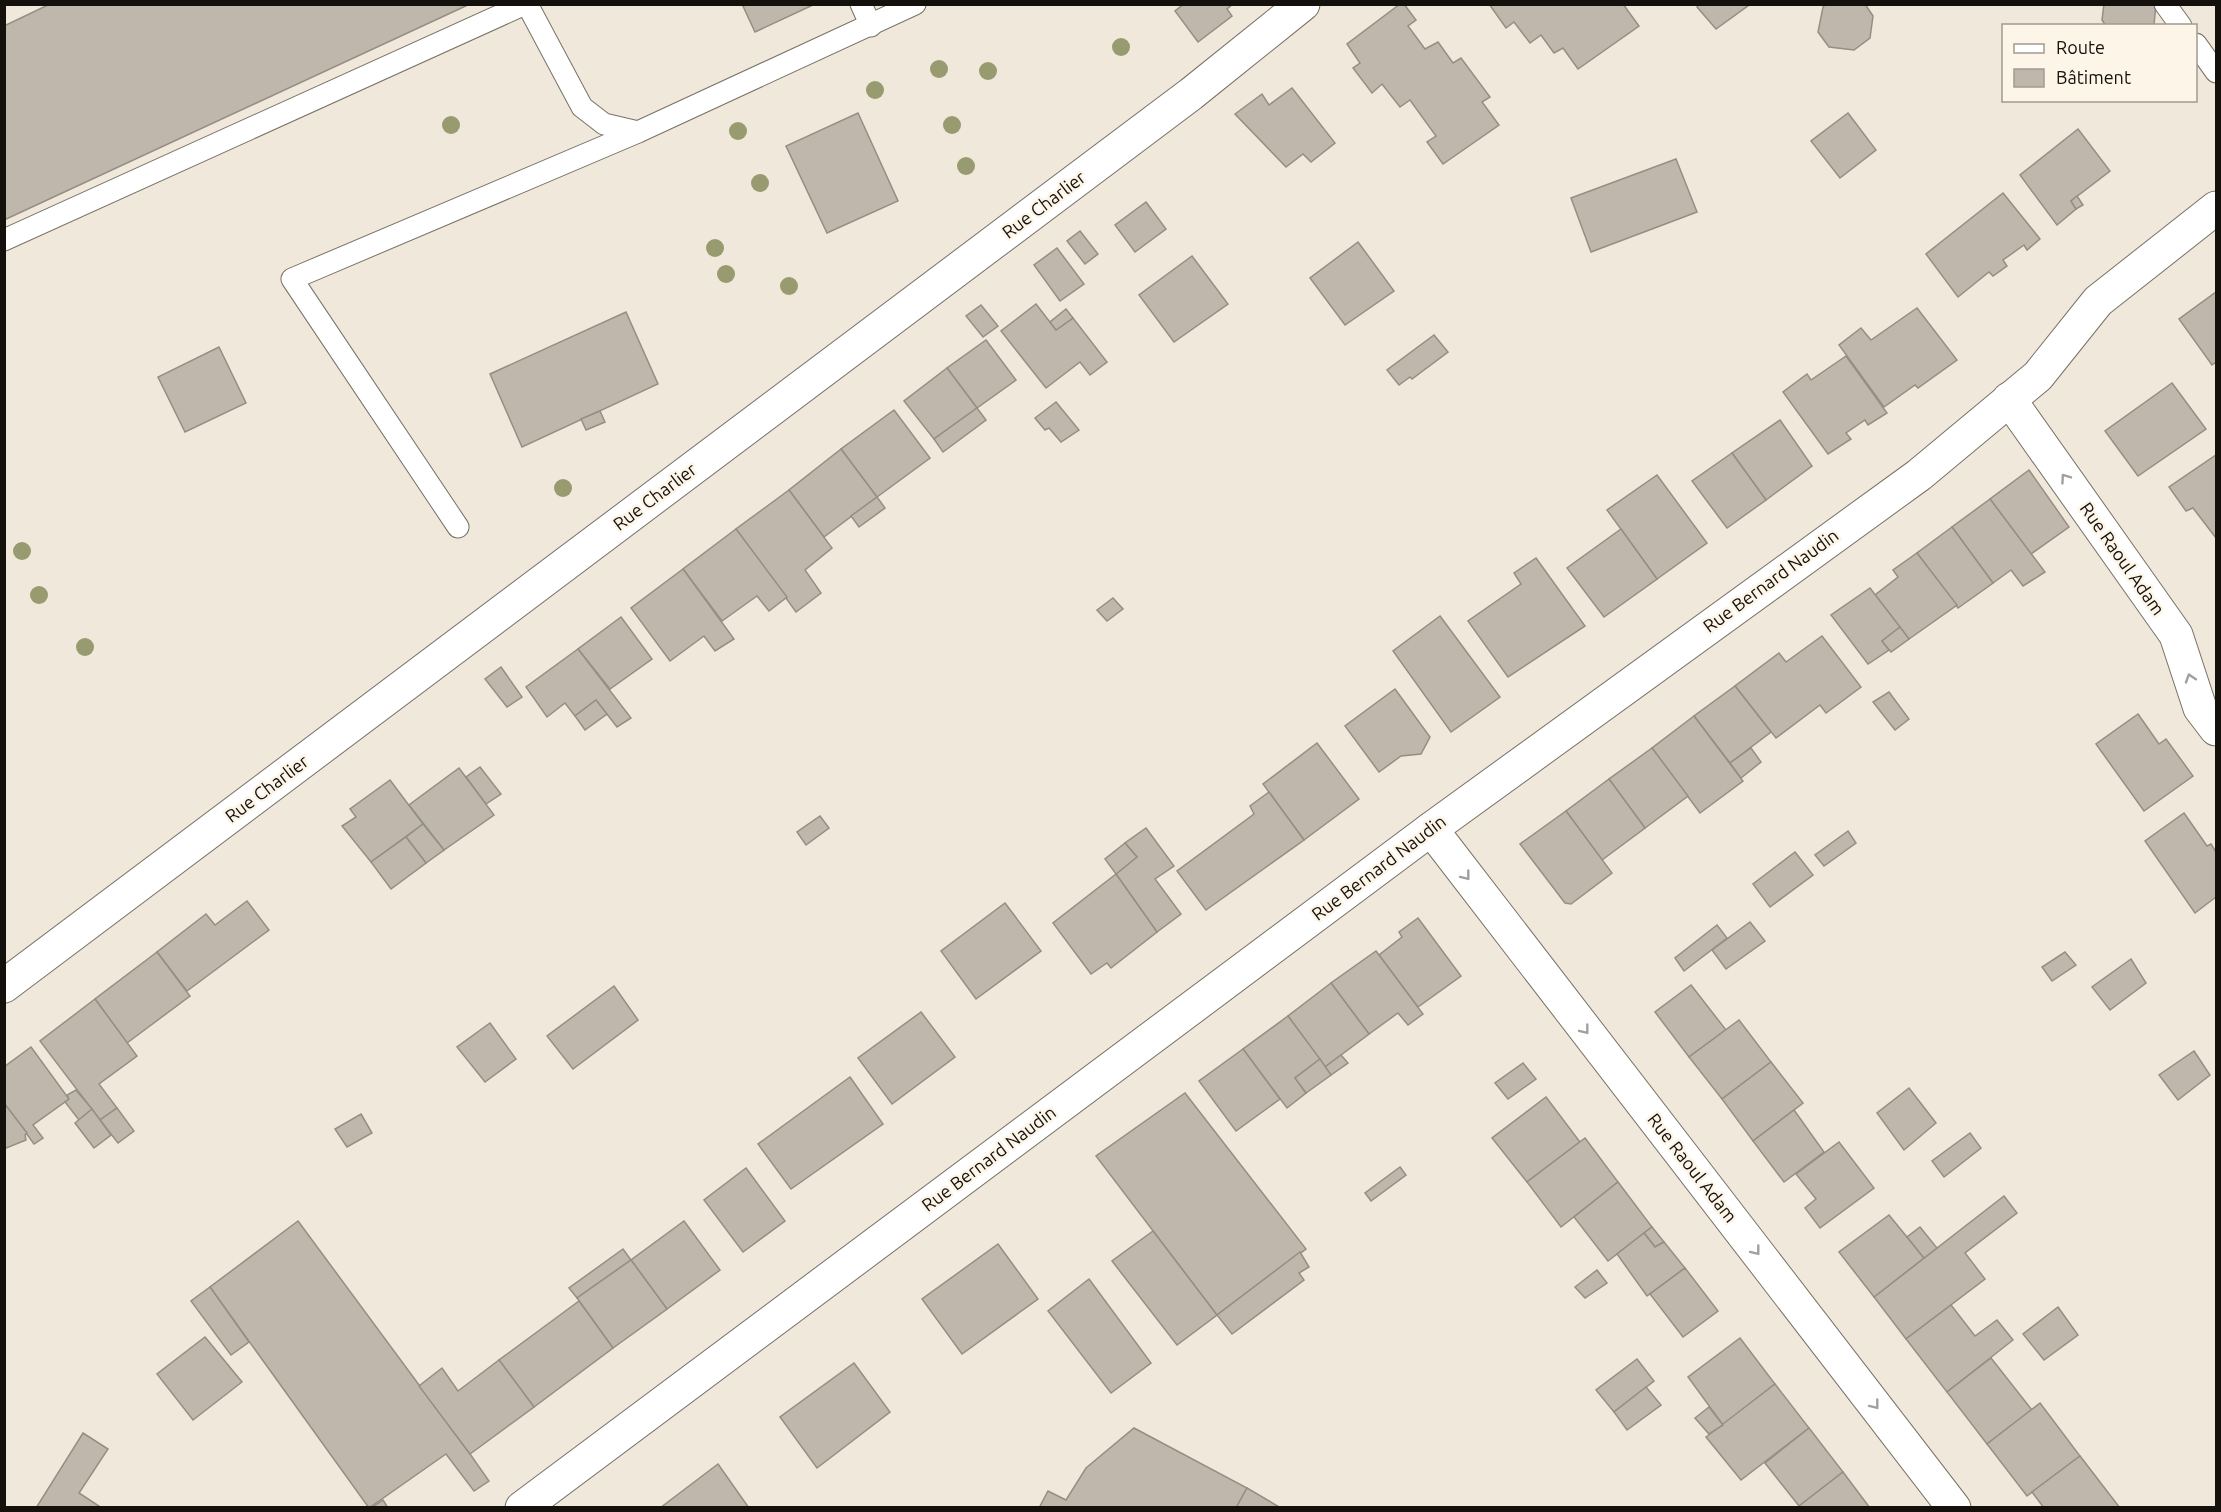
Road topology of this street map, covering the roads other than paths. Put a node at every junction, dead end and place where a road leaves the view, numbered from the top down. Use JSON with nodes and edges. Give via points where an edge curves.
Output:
{"nodes":[{"id":1,"x":526,"y":4,"type":"edge"},
{"id":2,"x":861,"y":4,"type":"edge"},
{"id":3,"x":915,"y":4,"type":"edge"},
{"id":4,"x":1303,"y":4,"type":"edge"},
{"id":5,"x":2165,"y":4,"type":"edge"},
{"id":6,"x":2180,"y":24,"type":"edge"},
{"id":7,"x":871,"y":26,"type":"junction"},
{"id":8,"x":2197,"y":45,"type":"edge"},
{"id":9,"x":2217,"y":72,"type":"edge"},
{"id":10,"x":638,"y":132,"type":"junction"},
{"id":11,"x":2217,"y":208,"type":"edge"},
{"id":12,"x":4,"y":240,"type":"edge"},
{"id":13,"x":2009,"y":399,"type":"junction"},
{"id":14,"x":458,"y":527,"type":"dead end"},
{"id":15,"x":2217,"y":729,"type":"edge"},
{"id":16,"x":1431,"y":829,"type":"junction"},
{"id":17,"x":4,"y":986,"type":"edge"},
{"id":18,"x":522,"y":1508,"type":"edge"},
{"id":19,"x":1954,"y":1508,"type":"edge"}],
"edges":[{"from":1,"to":10,"type":"lane","via":[[582,107],[604,124]]},
{"from":1,"to":12,"type":"lane"},
{"from":2,"to":7,"type":"lane"},
{"from":3,"to":7,"type":"lane"},
{"from":4,"to":17,"type":"street","name":"Rue Charlier","via":[[1191,94]]},
{"from":5,"to":6,"type":"lane"},
{"from":7,"to":10,"type":"lane"},
{"from":8,"to":9,"type":"lane"},
{"from":10,"to":14,"type":"lane","via":[[292,279]]},
{"from":11,"to":13,"type":"street","name":"Rue Bernard Naudin","via":[[2098,302],[2038,376]]},
{"from":15,"to":13,"type":"street","name":"Rue Raoul Adam","one_way":true,"via":[[2200,708],[2176,635]]},
{"from":13,"to":16,"type":"street","name":"Rue Bernard Naudin","via":[[1919,475]]},
{"from":16,"to":18,"type":"street","name":"Rue Bernard Naudin"},
{"from":16,"to":19,"type":"street","name":"Rue Raoul Adam","one_way":true}]}
